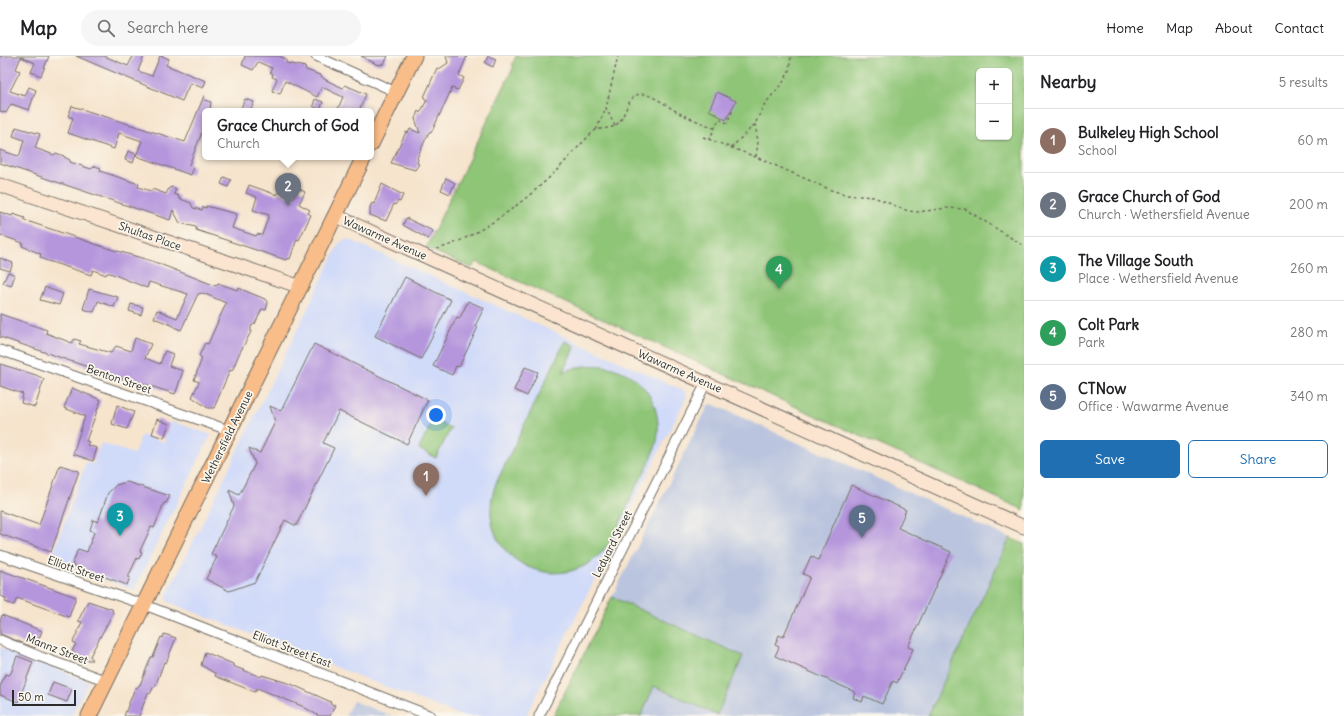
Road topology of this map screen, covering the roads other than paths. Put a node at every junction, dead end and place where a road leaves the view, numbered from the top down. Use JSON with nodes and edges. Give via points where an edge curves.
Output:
{"nodes":[{"id":1,"x":316,"y":56,"type":"edge"},
{"id":2,"x":414,"y":56,"type":"edge"},
{"id":3,"x":396,"y":92,"type":"junction"},
{"id":4,"x":374,"y":138,"type":"edge"},
{"id":5,"x":363,"y":160,"type":"edge"},
{"id":6,"x":0,"y":185,"type":"edge"},
{"id":7,"x":336,"y":216,"type":"junction"},
{"id":8,"x":301,"y":287,"type":"junction"},
{"id":9,"x":0,"y":350,"type":"edge"},
{"id":10,"x":706,"y":382,"type":"junction"},
{"id":11,"x":230,"y":431,"type":"junction"},
{"id":12,"x":1024,"y":527,"type":"edge"},
{"id":13,"x":0,"y":555,"type":"edge"},
{"id":14,"x":145,"y":605,"type":"junction"},
{"id":15,"x":0,"y":640,"type":"edge"},
{"id":16,"x":107,"y":681,"type":"junction"},
{"id":17,"x":412,"y":713,"type":"edge"},
{"id":18,"x":89,"y":716,"type":"edge"},
{"id":19,"x":431,"y":716,"type":"edge"},
{"id":20,"x":539,"y":716,"type":"edge"}],
"edges":[{"from":1,"to":3,"type":"street"},
{"from":2,"to":3,"type":"main road"},
{"from":3,"to":4,"type":"main road"},
{"from":5,"to":7,"type":"main road","name":"Wethersfield Avenue"},
{"from":6,"to":8,"type":"street","name":"Shultas Place"},
{"from":7,"to":8,"type":"main road","name":"Wethersfield Avenue"},
{"from":7,"to":10,"type":"street","name":"Wawarme Avenue"},
{"from":8,"to":11,"type":"main road","name":"Wethersfield Avenue"},
{"from":9,"to":11,"type":"street","name":"Benton Street"},
{"from":10,"to":12,"type":"street","name":"Wawarme Avenue"},
{"from":10,"to":20,"type":"street","name":"Ledyard Street"},
{"from":11,"to":14,"type":"main road","name":"Wethersfield Avenue"},
{"from":13,"to":14,"type":"street","name":"Elliott Street"},
{"from":14,"to":16,"type":"main road","name":"Wethersfield Avenue"},
{"from":14,"to":17,"type":"street","name":"Elliott Street East"},
{"from":15,"to":16,"type":"street","name":"Mannz Street"},
{"from":16,"to":18,"type":"main road","name":"Wethersfield Avenue"},
{"from":17,"to":19,"type":"street","name":"Elliott Street East"}]}
